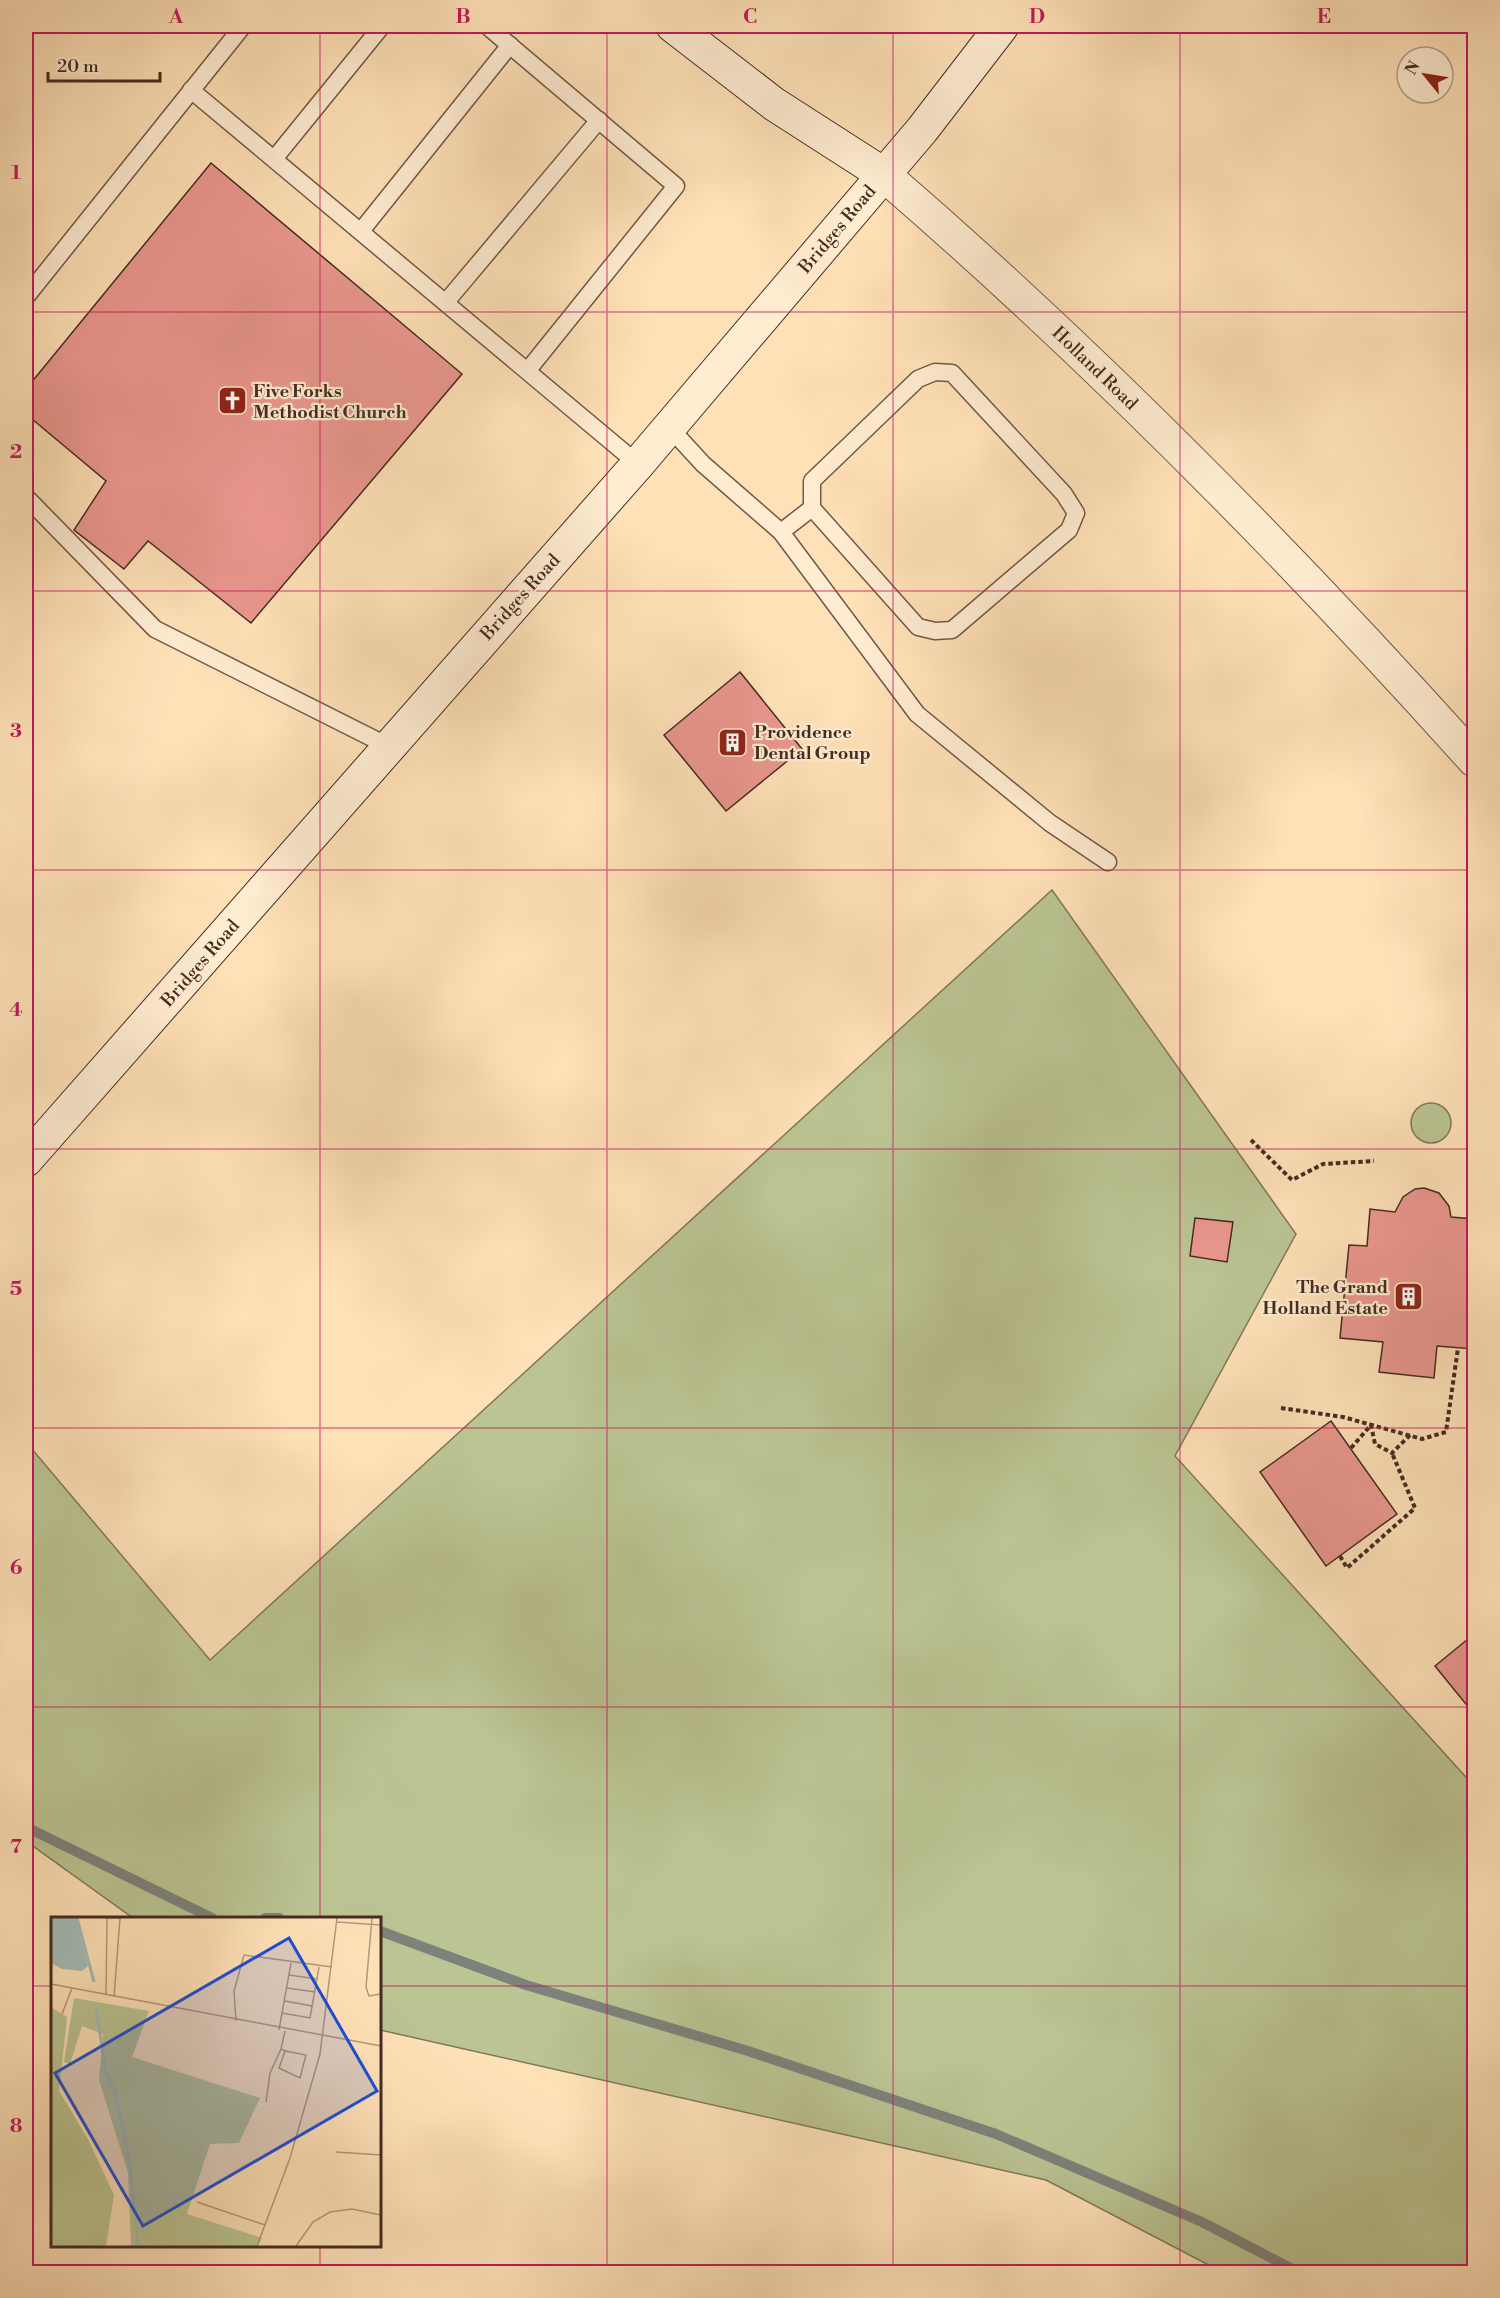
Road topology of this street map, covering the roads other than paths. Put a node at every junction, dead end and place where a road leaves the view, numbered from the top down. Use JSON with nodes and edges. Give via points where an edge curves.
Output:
{"nodes":[{"id":1,"x":243,"y":26,"type":"edge"},
{"id":2,"x":382,"y":26,"type":"edge"},
{"id":3,"x":487,"y":26,"type":"edge"},
{"id":4,"x":673,"y":26,"type":"edge"},
{"id":5,"x":1002,"y":26,"type":"edge"},
{"id":6,"x":510,"y":45,"type":"junction"},
{"id":7,"x":191,"y":90,"type":"junction"},
{"id":8,"x":599,"y":120,"type":"junction"},
{"id":9,"x":274,"y":159,"type":"junction"},
{"id":10,"x":883,"y":174,"type":"junction"},
{"id":11,"x":361,"y":231,"type":"junction"},
{"id":12,"x":26,"y":297,"type":"edge"},
{"id":13,"x":446,"y":302,"type":"junction"},
{"id":14,"x":528,"y":370,"type":"junction"},
{"id":15,"x":669,"y":427,"type":"junction"},
{"id":16,"x":638,"y":464,"type":"junction"},
{"id":17,"x":26,"y":497,"type":"edge"},
{"id":18,"x":812,"y":508,"type":"junction"},
{"id":19,"x":781,"y":532,"type":"junction"},
{"id":20,"x":388,"y":746,"type":"junction"},
{"id":21,"x":1474,"y":760,"type":"edge"},
{"id":22,"x":1108,"y":862,"type":"dead end"},
{"id":23,"x":26,"y":1160,"type":"edge"}],
"edges":[{"from":1,"to":7,"type":"lane"},
{"from":2,"to":9,"type":"lane"},
{"from":3,"to":6,"type":"lane"},
{"from":4,"to":10,"type":"main road","name":"Holland Road","via":[[774,104]]},
{"from":5,"to":10,"type":"main road","name":"Bridges Road"},
{"from":6,"to":8,"type":"lane"},
{"from":6,"to":11,"type":"lane"},
{"from":7,"to":9,"type":"lane"},
{"from":7,"to":12,"type":"lane"},
{"from":8,"to":13,"type":"lane"},
{"from":8,"to":14,"type":"lane","via":[[676,186]]},
{"from":9,"to":11,"type":"lane"},
{"from":10,"to":15,"type":"main road","name":"Bridges Road"},
{"from":10,"to":21,"type":"main road","name":"Holland Road","via":[[989,265],[1199,469]]},
{"from":11,"to":13,"type":"lane"},
{"from":13,"to":14,"type":"lane"},
{"from":14,"to":16,"type":"lane"},
{"from":15,"to":16,"type":"main road","name":"Bridges Road"},
{"from":15,"to":19,"type":"lane","via":[[703,464]]},
{"from":16,"to":20,"type":"main road","name":"Bridges Road"},
{"from":17,"to":20,"type":"lane","via":[[155,629]]},
{"from":18,"to":18,"type":"lane","via":[[812,481],[918,379],[935,372],[952,373],[1064,494],[1076,513],[1069,530],[952,630],[935,631],[918,627]]},
{"from":18,"to":19,"type":"lane"},
{"from":19,"to":22,"type":"lane","via":[[917,714],[1050,823]]},
{"from":20,"to":23,"type":"main road","name":"Bridges Road"}]}
